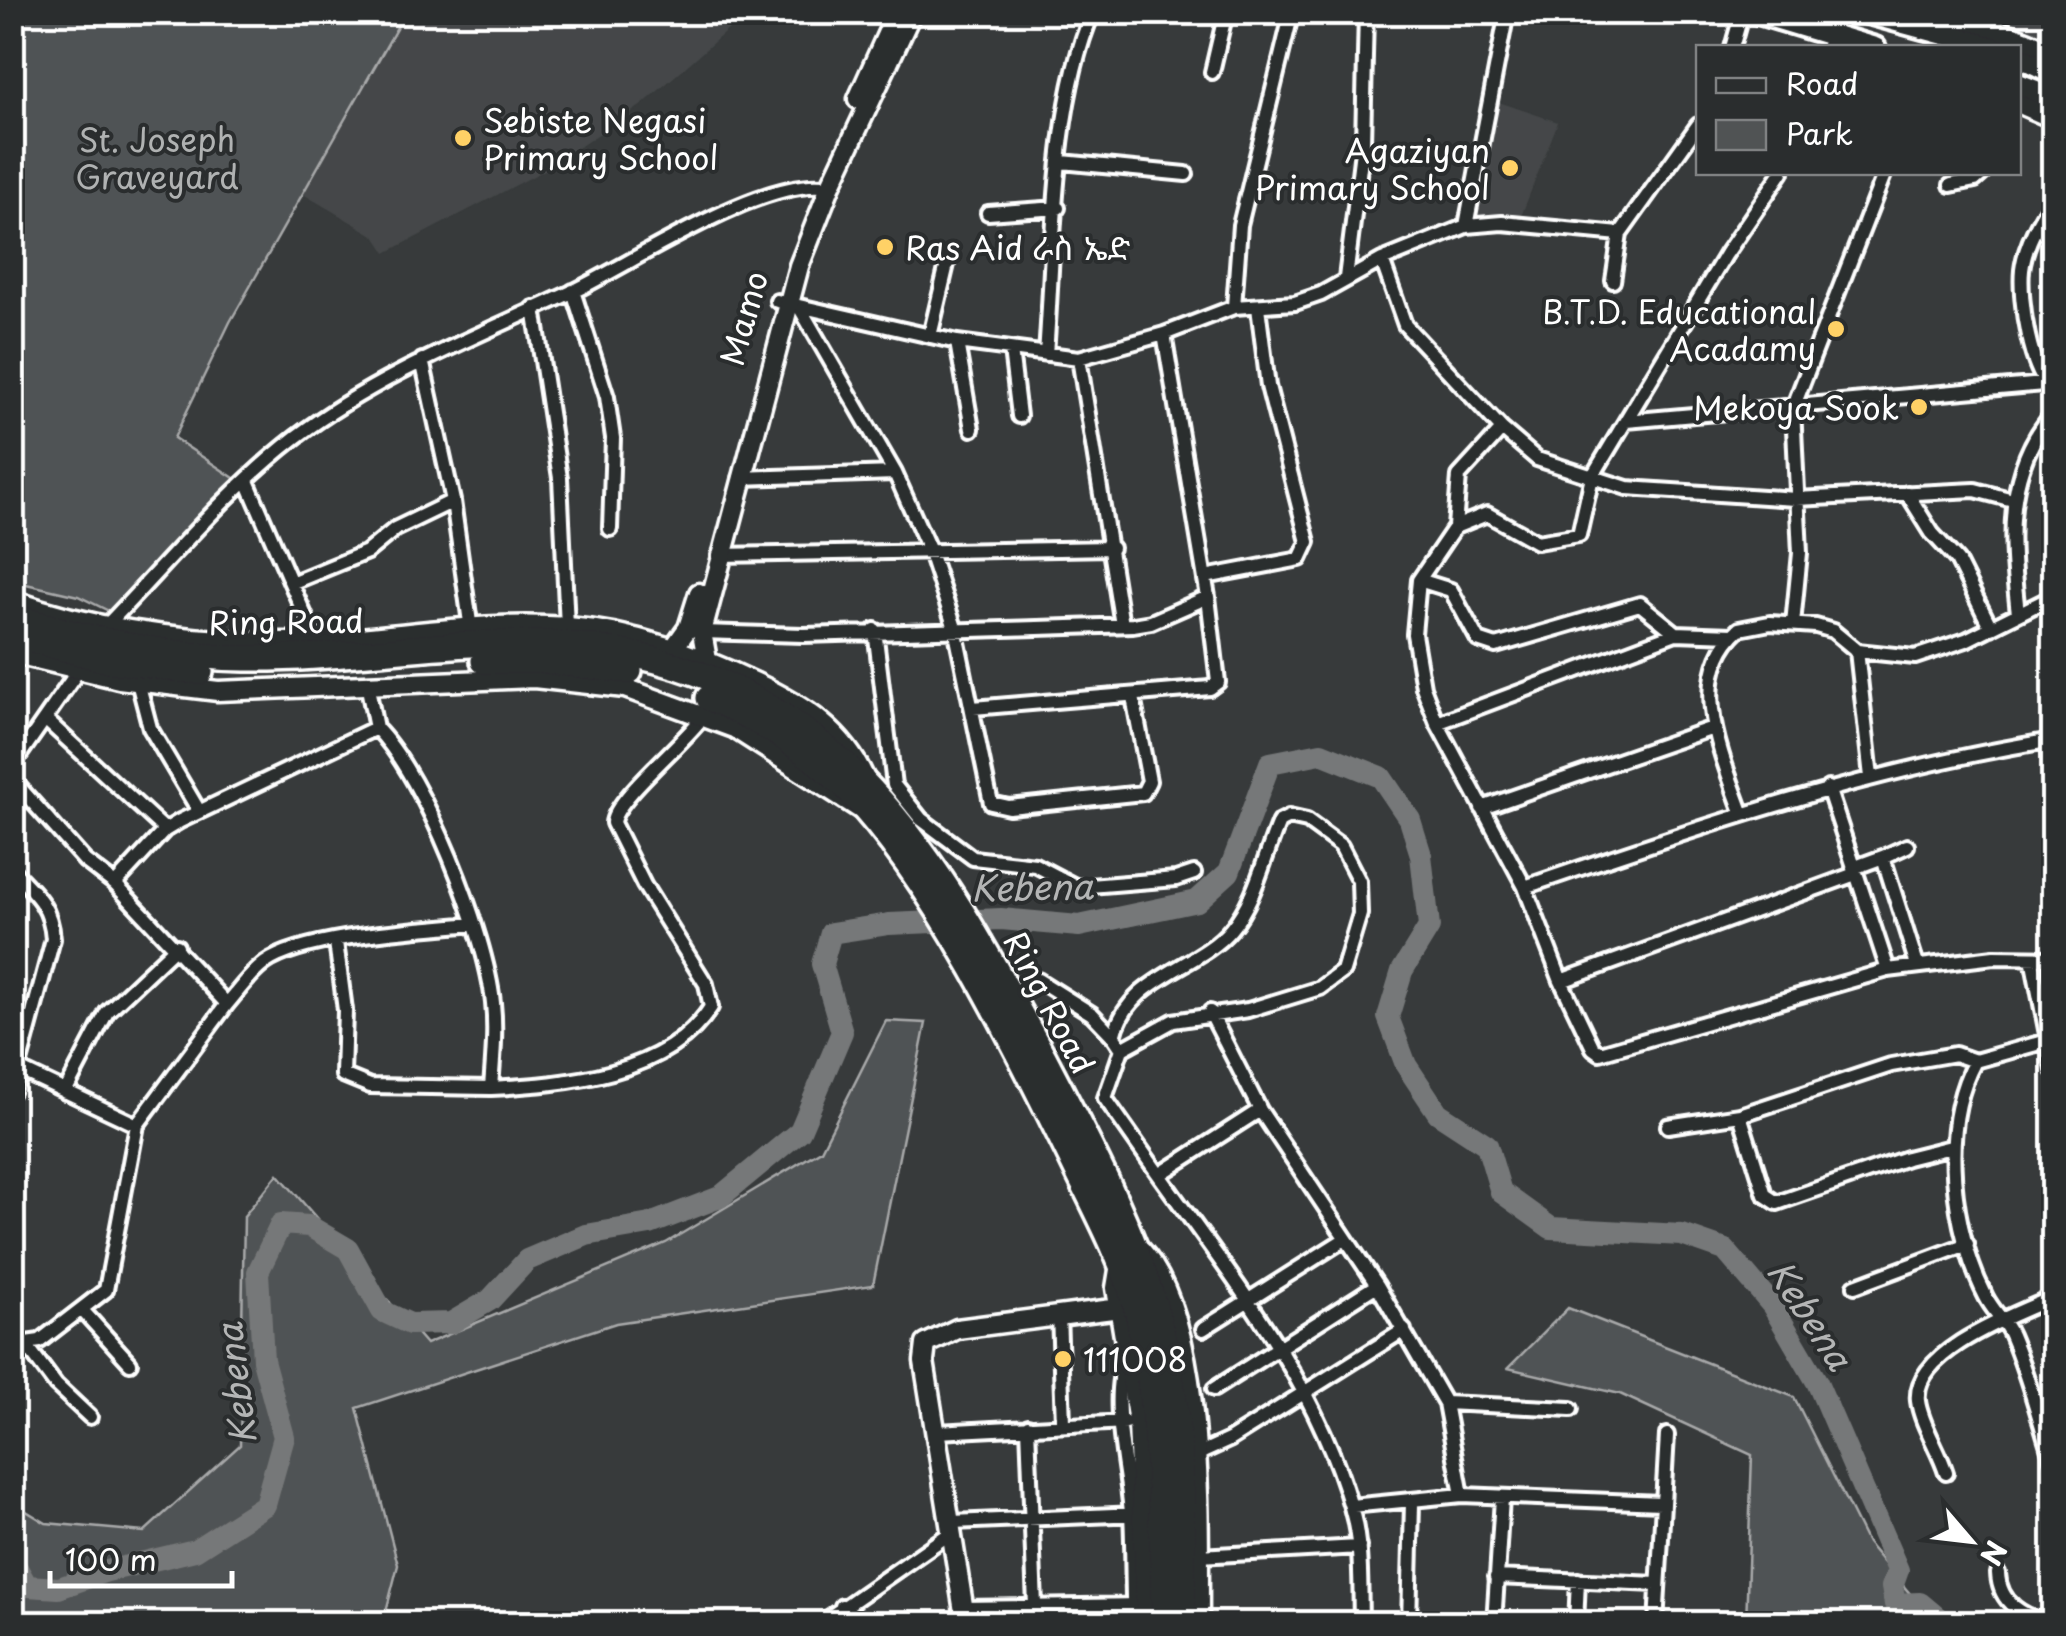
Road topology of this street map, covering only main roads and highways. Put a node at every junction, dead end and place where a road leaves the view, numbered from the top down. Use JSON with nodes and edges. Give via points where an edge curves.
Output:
{"nodes":[{"id":1,"x":1755,"y":12,"type":"edge"},
{"id":2,"x":1868,"y":13,"type":"edge"},
{"id":3,"x":1829,"y":41,"type":"edge"},
{"id":4,"x":1855,"y":45,"type":"edge"},
{"id":5,"x":1986,"y":45,"type":"edge"},
{"id":6,"x":2021,"y":57,"type":"edge"},
{"id":7,"x":2054,"y":72,"type":"edge"},
{"id":8,"x":2021,"y":85,"type":"edge"},
{"id":9,"x":2054,"y":98,"type":"edge"},
{"id":10,"x":12,"y":616,"type":"edge"},
{"id":11,"x":12,"y":636,"type":"edge"},
{"id":12,"x":902,"y":841,"type":"junction"},
{"id":13,"x":1125,"y":1251,"type":"junction"},
{"id":14,"x":1164,"y":1624,"type":"edge"},
{"id":15,"x":1182,"y":1624,"type":"edge"}],
"edges":[{"from":1,"to":3,"type":"main road"},
{"from":2,"to":5,"type":"main road"},
{"from":3,"to":4,"type":"main road"},
{"from":6,"to":7,"type":"main road"},
{"from":8,"to":9,"type":"main road"},
{"from":10,"to":12,"type":"highway","name":"Ring Road","via":[[199,656],[310,657],[512,643],[591,647],[676,667],[762,704],[809,734],[866,781]]},
{"from":11,"to":12,"type":"highway","name":"Ring Road","via":[[106,660],[215,673],[304,674],[496,660],[634,672],[728,706],[776,734]]},
{"from":12,"to":13,"type":"highway","name":"Ring Road","via":[[966,915]]},
{"from":13,"to":14,"type":"highway","name":"Ring Road","via":[[1160,1462]]},
{"from":13,"to":15,"type":"highway","name":"Ring Road","via":[[1162,1332],[1174,1403]]}]}
